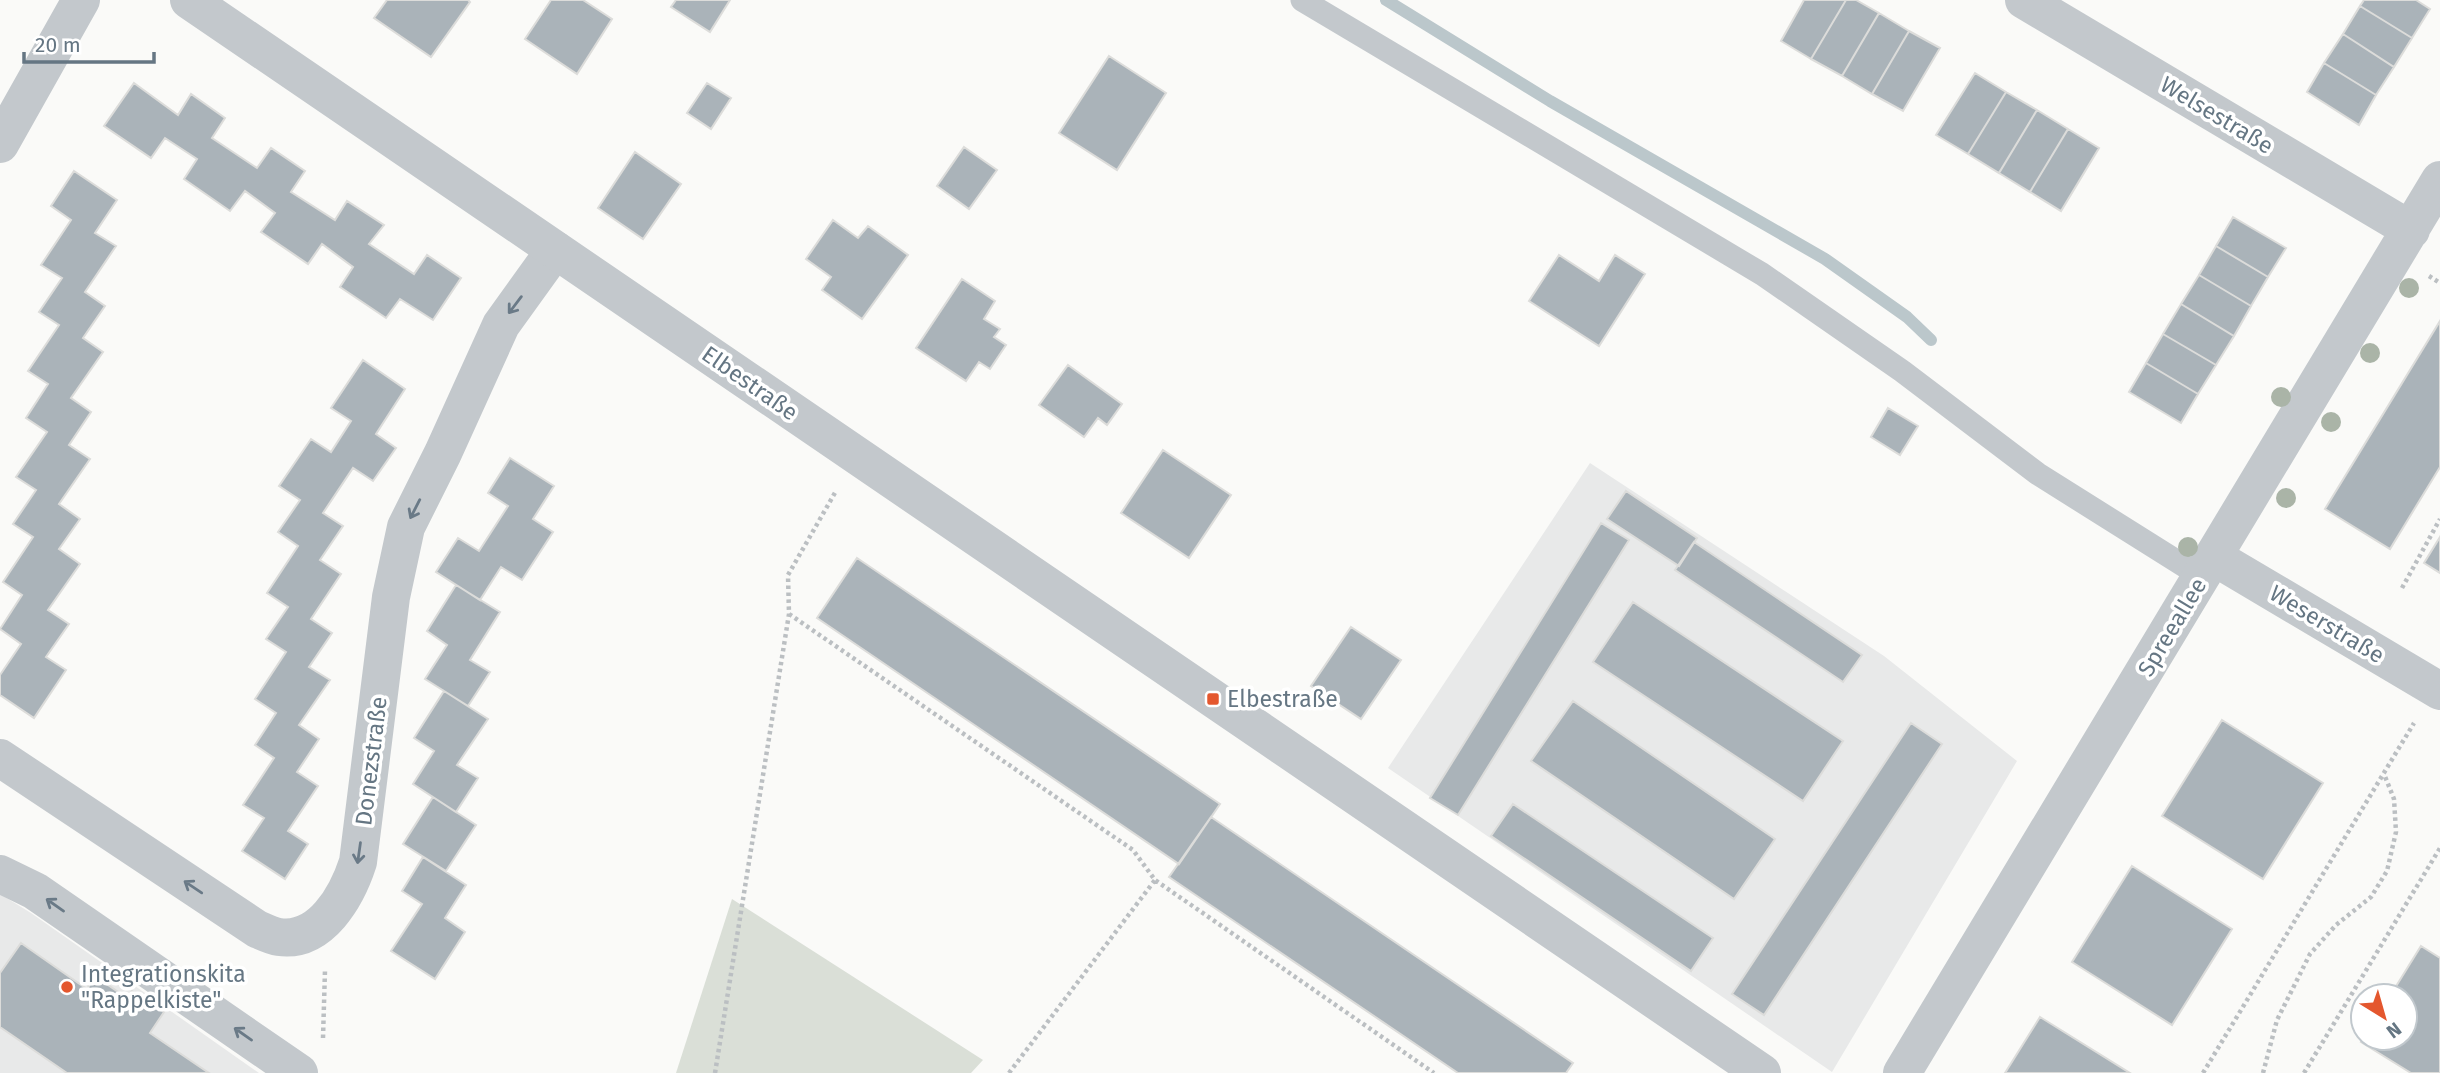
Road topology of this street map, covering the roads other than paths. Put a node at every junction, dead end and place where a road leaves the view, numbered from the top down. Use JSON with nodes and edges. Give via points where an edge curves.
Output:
{"nodes":[{"id":1,"x":81,"y":0,"type":"edge"},
{"id":2,"x":189,"y":0,"type":"edge"},
{"id":3,"x":1302,"y":0,"type":"edge"},
{"id":4,"x":2024,"y":0,"type":"edge"},
{"id":5,"x":0,"y":144,"type":"edge"},
{"id":6,"x":2440,"y":180,"type":"edge"},
{"id":7,"x":2411,"y":230,"type":"junction"},
{"id":8,"x":555,"y":250,"type":"junction"},
{"id":9,"x":2208,"y":567,"type":"junction"},
{"id":10,"x":2437,"y":690,"type":"edge"},
{"id":11,"x":0,"y":758,"type":"edge"},
{"id":12,"x":0,"y":874,"type":"edge"},
{"id":13,"x":1744,"y":1068,"type":"edge"},
{"id":14,"x":299,"y":1073,"type":"edge"},
{"id":15,"x":1902,"y":1073,"type":"edge"}],
"edges":[{"from":1,"to":5,"type":"street"},
{"from":2,"to":8,"type":"street","name":"Elbestraße"},
{"from":3,"to":9,"type":"lane","via":[[1762,274],[1902,371],[2038,474]]},
{"from":4,"to":7,"type":"street","name":"Welsestraße"},
{"from":6,"to":7,"type":"street","name":"Spreeallee"},
{"from":7,"to":9,"type":"street","name":"Spreeallee"},
{"from":8,"to":11,"type":"street","name":"Donezstraße","one_way":true,"via":[[501,325],[406,527],[391,597],[358,862],[329,917],[315,930],[277,937],[257,929]]},
{"from":8,"to":13,"type":"street","name":"Elbestraße"},
{"from":9,"to":10,"type":"street","name":"Weserstraße"},
{"from":9,"to":15,"type":"street","name":"Spreeallee"},
{"from":14,"to":12,"type":"street","one_way":true,"via":[[35,891]]}]}
